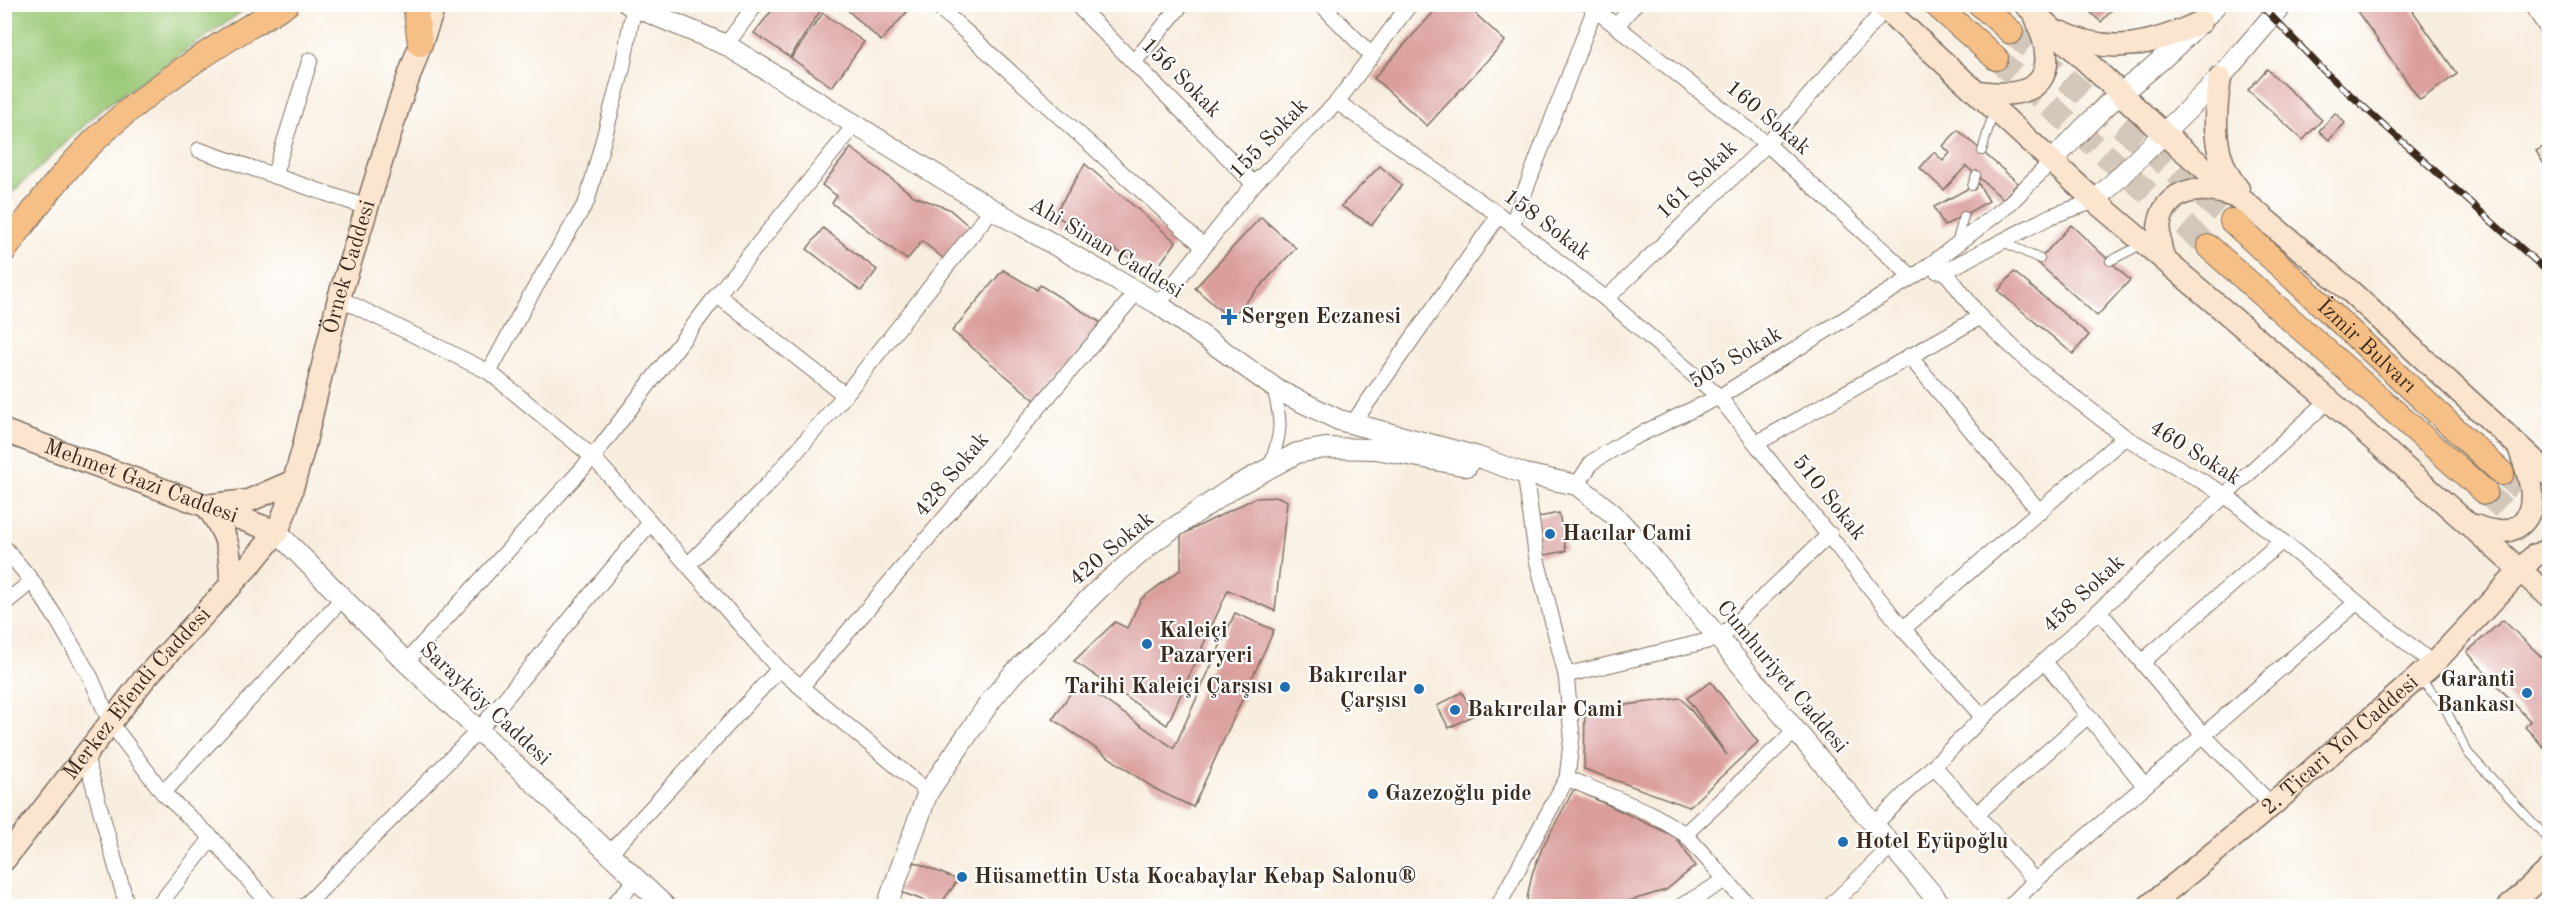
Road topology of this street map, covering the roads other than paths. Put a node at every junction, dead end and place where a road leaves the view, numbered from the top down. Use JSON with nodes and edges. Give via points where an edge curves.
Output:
{"nodes":[{"id":1,"x":287,"y":4,"type":"edge"},
{"id":2,"x":415,"y":4,"type":"edge"},
{"id":3,"x":435,"y":4,"type":"edge"},
{"id":4,"x":756,"y":4,"type":"edge"},
{"id":5,"x":935,"y":4,"type":"edge"},
{"id":6,"x":1076,"y":4,"type":"edge"},
{"id":7,"x":1182,"y":4,"type":"edge"},
{"id":8,"x":1321,"y":4,"type":"edge"},
{"id":9,"x":1410,"y":4,"type":"edge"},
{"id":10,"x":1635,"y":4,"type":"edge"},
{"id":11,"x":1935,"y":4,"type":"edge"},
{"id":12,"x":1980,"y":4,"type":"edge"},
{"id":13,"x":2217,"y":4,"type":"edge"},
{"id":14,"x":2283,"y":4,"type":"edge"},
{"id":15,"x":2531,"y":4,"type":"edge"},
{"id":16,"x":631,"y":6,"type":"edge"},
{"id":17,"x":1591,"y":7,"type":"edge"},
{"id":18,"x":1882,"y":7,"type":"edge"},
{"id":19,"x":2037,"y":15,"type":"edge"},
{"id":20,"x":2201,"y":22,"type":"junction"},
{"id":21,"x":1617,"y":25,"type":"junction"},
{"id":22,"x":2011,"y":32,"type":"tunnel mouth"},
{"id":23,"x":2550,"y":33,"type":"edge"},
{"id":24,"x":420,"y":44,"type":"junction"},
{"id":25,"x":726,"y":45,"type":"junction"},
{"id":26,"x":1372,"y":56,"type":"junction"},
{"id":27,"x":1996,"y":58,"type":"tunnel mouth"},
{"id":28,"x":310,"y":60,"type":"dead end"},
{"id":29,"x":1134,"y":62,"type":"junction"},
{"id":30,"x":2220,"y":78,"type":"junction"},
{"id":31,"x":1978,"y":92,"type":"junction"},
{"id":32,"x":2121,"y":94,"type":"junction"},
{"id":33,"x":1337,"y":102,"type":"junction"},
{"id":34,"x":1995,"y":109,"type":"junction"},
{"id":35,"x":854,"y":126,"type":"junction"},
{"id":36,"x":2165,"y":135,"type":"junction"},
{"id":37,"x":1767,"y":144,"type":"junction"},
{"id":38,"x":199,"y":150,"type":"dead end"},
{"id":39,"x":1982,"y":151,"type":"dead end"},
{"id":40,"x":2051,"y":162,"type":"junction"},
{"id":41,"x":1976,"y":175,"type":"dead end"},
{"id":42,"x":274,"y":176,"type":"junction"},
{"id":43,"x":1254,"y":184,"type":"junction"},
{"id":44,"x":1972,"y":186,"type":"dead end"},
{"id":45,"x":2095,"y":201,"type":"junction"},
{"id":46,"x":2246,"y":203,"type":"junction"},
{"id":47,"x":366,"y":207,"type":"junction"},
{"id":48,"x":992,"y":209,"type":"junction"},
{"id":49,"x":1499,"y":215,"type":"junction"},
{"id":50,"x":1964,"y":216,"type":"dead end"},
{"id":51,"x":2232,"y":221,"type":"tunnel mouth"},
{"id":52,"x":1512,"y":225,"type":"junction"},
{"id":53,"x":2001,"y":241,"type":"junction"},
{"id":54,"x":1955,"y":244,"type":"junction"},
{"id":55,"x":2145,"y":244,"type":"junction"},
{"id":56,"x":1204,"y":247,"type":"junction"},
{"id":57,"x":2209,"y":247,"type":"tunnel mouth"},
{"id":58,"x":4,"y":250,"type":"edge"},
{"id":59,"x":2040,"y":259,"type":"dead end"},
{"id":60,"x":2164,"y":260,"type":"junction"},
{"id":61,"x":2110,"y":261,"type":"dead end"},
{"id":62,"x":1945,"y":271,"type":"junction"},
{"id":63,"x":1917,"y":274,"type":"junction"},
{"id":64,"x":1137,"y":292,"type":"junction"},
{"id":65,"x":717,"y":295,"type":"junction"},
{"id":66,"x":339,"y":298,"type":"junction"},
{"id":67,"x":1606,"y":299,"type":"junction"},
{"id":68,"x":1158,"y":304,"type":"junction"},
{"id":69,"x":1980,"y":316,"type":"junction"},
{"id":70,"x":1909,"y":356,"type":"junction"},
{"id":71,"x":489,"y":372,"type":"junction"},
{"id":72,"x":1272,"y":386,"type":"junction"},
{"id":73,"x":845,"y":395,"type":"junction"},
{"id":74,"x":1719,"y":397,"type":"junction"},
{"id":75,"x":2329,"y":400,"type":"junction"},
{"id":76,"x":1353,"y":423,"type":"junction"},
{"id":77,"x":4,"y":431,"type":"edge"},
{"id":78,"x":2125,"y":436,"type":"junction"},
{"id":79,"x":1757,"y":443,"type":"junction"},
{"id":80,"x":2519,"y":446,"type":"junction"},
{"id":81,"x":593,"y":457,"type":"junction"},
{"id":82,"x":1268,"y":469,"type":"junction"},
{"id":83,"x":1519,"y":473,"type":"junction"},
{"id":84,"x":2502,"y":473,"type":"tunnel mouth"},
{"id":85,"x":2550,"y":475,"type":"edge"},
{"id":86,"x":294,"y":481,"type":"junction"},
{"id":87,"x":1577,"y":485,"type":"junction"},
{"id":88,"x":2485,"y":492,"type":"tunnel mouth"},
{"id":89,"x":2224,"y":494,"type":"junction"},
{"id":90,"x":206,"y":505,"type":"junction"},
{"id":91,"x":2040,"y":512,"type":"junction"},
{"id":92,"x":2455,"y":515,"type":"junction"},
{"id":93,"x":650,"y":523,"type":"junction"},
{"id":94,"x":277,"y":532,"type":"junction"},
{"id":95,"x":1830,"y":534,"type":"junction"},
{"id":96,"x":2281,"y":542,"type":"junction"},
{"id":97,"x":4,"y":547,"type":"edge"},
{"id":98,"x":2550,"y":549,"type":"edge"},
{"id":99,"x":689,"y":564,"type":"junction"},
{"id":100,"x":2521,"y":570,"type":"junction"},
{"id":101,"x":32,"y":581,"type":"junction"},
{"id":102,"x":231,"y":586,"type":"junction"},
{"id":103,"x":2550,"y":597,"type":"edge"},
{"id":104,"x":342,"y":599,"type":"junction"},
{"id":105,"x":2356,"y":603,"type":"junction"},
{"id":106,"x":4,"y":604,"type":"edge"},
{"id":107,"x":2098,"y":611,"type":"junction"},
{"id":108,"x":1903,"y":629,"type":"junction"},
{"id":109,"x":1720,"y":638,"type":"junction"},
{"id":110,"x":406,"y":662,"type":"junction"},
{"id":111,"x":2044,"y":662,"type":"junction"},
{"id":112,"x":2142,"y":662,"type":"junction"},
{"id":113,"x":779,"y":669,"type":"junction"},
{"id":114,"x":2425,"y":670,"type":"junction"},
{"id":115,"x":1566,"y":675,"type":"junction"},
{"id":116,"x":801,"y":687,"type":"junction"},
{"id":117,"x":2088,"y":716,"type":"junction"},
{"id":118,"x":1983,"y":717,"type":"junction"},
{"id":119,"x":110,"y":722,"type":"junction"},
{"id":120,"x":479,"y":730,"type":"junction"},
{"id":121,"x":1796,"y":730,"type":"junction"},
{"id":122,"x":2204,"y":735,"type":"junction"},
{"id":123,"x":85,"y":754,"type":"junction"},
{"id":124,"x":1934,"y":766,"type":"junction"},
{"id":125,"x":1567,"y":778,"type":"junction"},
{"id":126,"x":2145,"y":786,"type":"junction"},
{"id":127,"x":928,"y":792,"type":"junction"},
{"id":128,"x":163,"y":793,"type":"junction"},
{"id":129,"x":2272,"y":805,"type":"junction"},
{"id":130,"x":1977,"y":814,"type":"junction"},
{"id":131,"x":1873,"y":826,"type":"junction"},
{"id":132,"x":1685,"y":834,"type":"junction"},
{"id":133,"x":212,"y":838,"type":"junction"},
{"id":134,"x":2550,"y":841,"type":"edge"},
{"id":135,"x":1892,"y":846,"type":"junction"},
{"id":136,"x":609,"y":854,"type":"junction"},
{"id":137,"x":4,"y":860,"type":"edge"},
{"id":138,"x":2550,"y":869,"type":"edge"},
{"id":139,"x":636,"y":880,"type":"junction"},
{"id":140,"x":1724,"y":881,"type":"junction"},
{"id":141,"x":2035,"y":881,"type":"junction"},
{"id":142,"x":1504,"y":903,"type":"edge"},
{"id":143,"x":127,"y":906,"type":"edge"},
{"id":144,"x":158,"y":906,"type":"edge"},
{"id":145,"x":271,"y":906,"type":"edge"},
{"id":146,"x":305,"y":906,"type":"edge"},
{"id":147,"x":612,"y":906,"type":"edge"},
{"id":148,"x":665,"y":906,"type":"edge"},
{"id":149,"x":887,"y":906,"type":"edge"},
{"id":150,"x":1681,"y":906,"type":"edge"},
{"id":151,"x":1749,"y":906,"type":"edge"},
{"id":152,"x":1830,"y":906,"type":"edge"},
{"id":153,"x":1942,"y":906,"type":"edge"},
{"id":154,"x":2010,"y":906,"type":"edge"},
{"id":155,"x":2149,"y":906,"type":"edge"},
{"id":156,"x":2510,"y":906,"type":"edge"}],
"edges":[{"from":1,"to":58,"type":"main road","via":[[182,71],[93,141]]},
{"from":2,"to":24,"type":"main road"},
{"from":3,"to":24,"type":"main road","name":"Örnek Caddesi"},
{"from":4,"to":25,"type":"street"},
{"from":5,"to":56,"type":"street"},
{"from":6,"to":29,"type":"street","name":"156 Sokak"},
{"from":7,"to":29,"type":"street"},
{"from":8,"to":26,"type":"street"},
{"from":9,"to":26,"type":"street","name":"155 Sokak"},
{"from":10,"to":21,"type":"street"},
{"from":11,"to":27,"type":"main road"},
{"from":12,"to":22,"type":"main road"},
{"from":13,"to":20,"type":"street"},
{"from":14,"to":30,"type":"street"},
{"from":15,"to":23,"type":"street"},
{"from":16,"to":25,"type":"street","name":"Ahi Sinan Caddesi"},
{"from":16,"to":71,"type":"street","via":[[622,70],[587,201]]},
{"from":17,"to":21,"type":"street","name":"160 Sokak"},
{"from":17,"to":52,"type":"street"},
{"from":18,"to":31,"type":"main road"},
{"from":18,"to":37,"type":"street","name":"161 Sokak"},
{"from":19,"to":20,"type":"main road","via":[[2087,43],[2121,47],[2160,39]]},
{"from":19,"to":31,"type":"main road","via":[[2047,51],[2044,76],[2014,93]]},
{"from":19,"to":32,"type":"main road"},
{"from":20,"to":32,"type":"street","via":[[2156,67]]},
{"from":21,"to":37,"type":"street","name":"160 Sokak"},
{"from":24,"to":47,"type":"main road","name":"Örnek Caddesi"},
{"from":25,"to":35,"type":"street","name":"Ahi Sinan Caddesi"},
{"from":26,"to":33,"type":"street","name":"155 Sokak"},
{"from":28,"to":42,"type":"street"},
{"from":29,"to":43,"type":"street","name":"156 Sokak"},
{"from":30,"to":36,"type":"street"},
{"from":30,"to":46,"type":"main road","via":[[2215,121],[2222,162]]},
{"from":31,"to":34,"type":"main road"},
{"from":32,"to":36,"type":"main road"},
{"from":32,"to":40,"type":"street"},
{"from":33,"to":43,"type":"street","name":"155 Sokak"},
{"from":33,"to":49,"type":"street","name":"158 Sokak"},
{"from":34,"to":39,"type":"lane"},
{"from":34,"to":40,"type":"main road"},
{"from":35,"to":48,"type":"street","name":"Ahi Sinan Caddesi"},
{"from":35,"to":65,"type":"street"},
{"from":36,"to":45,"type":"street"},
{"from":36,"to":46,"type":"main road"},
{"from":37,"to":63,"type":"street","name":"160 Sokak"},
{"from":37,"to":67,"type":"street","name":"161 Sokak"},
{"from":38,"to":42,"type":"street"},
{"from":40,"to":45,"type":"main road"},
{"from":40,"to":54,"type":"street","name":"505 Sokak","via":[[2014,199]]},
{"from":41,"to":44,"type":"lane"},
{"from":42,"to":47,"type":"street"},
{"from":43,"to":56,"type":"street","name":"155 Sokak"},
{"from":45,"to":53,"type":"street","via":[[2051,216]]},
{"from":45,"to":55,"type":"main road"},
{"from":46,"to":60,"type":"main road","via":[[2205,188],[2178,196],[2159,224],[2157,237]]},
{"from":46,"to":80,"type":"main road","via":[[2350,291]]},
{"from":47,"to":66,"type":"main road","name":"Örnek Caddesi"},
{"from":48,"to":64,"type":"street","name":"Ahi Sinan Caddesi"},
{"from":48,"to":73,"type":"street"},
{"from":49,"to":52,"type":"street","name":"158 Sokak"},
{"from":49,"to":76,"type":"street"},
{"from":50,"to":54,"type":"lane"},
{"from":51,"to":84,"type":"main road","name":"İzmir Bulvarı"},
{"from":52,"to":67,"type":"street","name":"158 Sokak"},
{"from":53,"to":59,"type":"lane"},
{"from":53,"to":62,"type":"street"},
{"from":54,"to":63,"type":"street","name":"505 Sokak"},
{"from":55,"to":60,"type":"main road"},
{"from":55,"to":61,"type":"lane"},
{"from":56,"to":68,"type":"street","name":"155 Sokak"},
{"from":57,"to":88,"type":"main road","name":"İzmir Bulvarı"},
{"from":60,"to":75,"type":"main road"},
{"from":62,"to":63,"type":"street"},
{"from":62,"to":69,"type":"street","name":"460 Sokak"},
{"from":63,"to":74,"type":"street","name":"505 Sokak"},
{"from":64,"to":68,"type":"street","name":"Ahi Sinan Caddesi"},
{"from":64,"to":116,"type":"street","name":"428 Sokak"},
{"from":65,"to":73,"type":"street"},
{"from":65,"to":81,"type":"street"},
{"from":66,"to":71,"type":"street"},
{"from":66,"to":86,"type":"main road","name":"Örnek Caddesi"},
{"from":67,"to":74,"type":"street","name":"158 Sokak"},
{"from":68,"to":72,"type":"street","name":"Ahi Sinan Caddesi"},
{"from":69,"to":70,"type":"street"},
{"from":69,"to":78,"type":"street","name":"460 Sokak","via":[[2032,365]]},
{"from":70,"to":79,"type":"street"},
{"from":70,"to":91,"type":"street"},
{"from":71,"to":81,"type":"street"},
{"from":72,"to":76,"type":"street","name":"Ahi Sinan Caddesi","via":[[1339,420]]},
{"from":72,"to":82,"type":"street","via":[[1281,435]]},
{"from":73,"to":99,"type":"street","via":[[770,482]]},
{"from":74,"to":79,"type":"street","name":"510 Sokak"},
{"from":74,"to":87,"type":"street","name":"505 Sokak","via":[[1628,440],[1592,462]]},
{"from":75,"to":89,"type":"street","name":"458 Sokak"},
{"from":75,"to":92,"type":"main road"},
{"from":76,"to":83,"type":"street","name":"Ahi Sinan Caddesi","via":[[1478,457]]},
{"from":77,"to":90,"type":"main road","name":"Mehmet Gazi Caddesi"},
{"from":78,"to":89,"type":"street","name":"460 Sokak"},
{"from":78,"to":91,"type":"street"},
{"from":79,"to":95,"type":"street","name":"510 Sokak"},
{"from":80,"to":85,"type":"main road"},
{"from":80,"to":92,"type":"main road","via":[[2532,497],[2522,523],[2508,532],[2488,532]]},
{"from":81,"to":93,"type":"street"},
{"from":81,"to":110,"type":"street"},
{"from":82,"to":83,"type":"street","name":"420 Sokak","via":[[1297,453],[1325,448],[1376,449]]},
{"from":82,"to":127,"type":"street","name":"420 Sokak","via":[[1156,540],[1101,587],[1013,674]]},
{"from":83,"to":87,"type":"street","name":"Ahi Sinan Caddesi"},
{"from":83,"to":115,"type":"street"},
{"from":86,"to":90,"type":"main road","via":[[248,501]]},
{"from":86,"to":94,"type":"main road","name":"Örnek Caddesi"},
{"from":87,"to":109,"type":"street","name":"Cumhuriyet Caddesi","via":[[1612,513]]},
{"from":89,"to":96,"type":"street","name":"460 Sokak"},
{"from":89,"to":107,"type":"street","name":"458 Sokak"},
{"from":90,"to":94,"type":"main road","name":"Mehmet Gazi Caddesi"},
{"from":90,"to":102,"type":"main road","via":[[229,545]]},
{"from":91,"to":108,"type":"street"},
{"from":92,"to":100,"type":"main road"},
{"from":93,"to":99,"type":"street"},
{"from":93,"to":120,"type":"street"},
{"from":94,"to":102,"type":"main road","name":"Merkez Efendi Caddesi"},
{"from":94,"to":104,"type":"street","name":"Sarayköy Caddesi"},
{"from":95,"to":108,"type":"street","name":"510 Sokak"},
{"from":95,"to":109,"type":"street"},
{"from":96,"to":105,"type":"street","name":"460 Sokak"},
{"from":96,"to":112,"type":"street"},
{"from":97,"to":101,"type":"street"},
{"from":98,"to":100,"type":"main road","name":"2. Ticari Yol Caddesi","via":[[2534,556]]},
{"from":99,"to":113,"type":"street"},
{"from":100,"to":103,"type":"main road"},
{"from":100,"to":114,"type":"main road","name":"2. Ticari Yol Caddesi"},
{"from":101,"to":106,"type":"street"},
{"from":101,"to":119,"type":"street","via":[[91,678]]},
{"from":102,"to":119,"type":"main road","name":"Merkez Efendi Caddesi","via":[[145,678]]},
{"from":104,"to":110,"type":"street","name":"Sarayköy Caddesi"},
{"from":104,"to":128,"type":"street"},
{"from":105,"to":114,"type":"street","name":"460 Sokak"},
{"from":105,"to":122,"type":"street"},
{"from":107,"to":111,"type":"street","name":"458 Sokak"},
{"from":107,"to":112,"type":"street"},
{"from":108,"to":118,"type":"street","name":"510 Sokak"},
{"from":109,"to":115,"type":"street"},
{"from":109,"to":121,"type":"street","name":"Cumhuriyet Caddesi"},
{"from":110,"to":120,"type":"street","name":"Sarayköy Caddesi"},
{"from":111,"to":117,"type":"street"},
{"from":111,"to":118,"type":"street","name":"458 Sokak"},
{"from":112,"to":122,"type":"street"},
{"from":113,"to":116,"type":"street"},
{"from":113,"to":136,"type":"street"},
{"from":114,"to":129,"type":"main road","name":"2. Ticari Yol Caddesi"},
{"from":114,"to":134,"type":"lane","via":[[2468,753]]},
{"from":115,"to":125,"type":"street","via":[[1572,735]]},
{"from":116,"to":127,"type":"street"},
{"from":117,"to":126,"type":"street"},
{"from":117,"to":130,"type":"street"},
{"from":118,"to":124,"type":"street","name":"458 Sokak"},
{"from":119,"to":123,"type":"main road","name":"Merkez Efendi Caddesi"},
{"from":119,"to":128,"type":"street"},
{"from":120,"to":136,"type":"street","name":"Sarayköy Caddesi"},
{"from":120,"to":146,"type":"street"},
{"from":121,"to":131,"type":"street","name":"Cumhuriyet Caddesi"},
{"from":121,"to":132,"type":"street"},
{"from":122,"to":126,"type":"street"},
{"from":122,"to":129,"type":"street"},
{"from":123,"to":137,"type":"main road","name":"Merkez Efendi Caddesi"},
{"from":123,"to":143,"type":"street"},
{"from":124,"to":130,"type":"street"},
{"from":124,"to":131,"type":"street","name":"458 Sokak"},
{"from":125,"to":132,"type":"street","via":[[1650,813]]},
{"from":125,"to":142,"type":"street"},
{"from":126,"to":141,"type":"street"},
{"from":127,"to":149,"type":"street","name":"420 Sokak"},
{"from":128,"to":133,"type":"street"},
{"from":129,"to":155,"type":"main road","name":"2. Ticari Yol Caddesi"},
{"from":130,"to":141,"type":"street"},
{"from":131,"to":135,"type":"street","name":"Cumhuriyet Caddesi"},
{"from":132,"to":140,"type":"street"},
{"from":133,"to":144,"type":"street"},
{"from":133,"to":145,"type":"street"},
{"from":135,"to":152,"type":"street"},
{"from":135,"to":153,"type":"street","name":"Cumhuriyet Caddesi"},
{"from":136,"to":139,"type":"street","name":"Sarayköy Caddesi"},
{"from":138,"to":156,"type":"main road"},
{"from":139,"to":147,"type":"street"},
{"from":139,"to":148,"type":"street","name":"Sarayköy Caddesi"},
{"from":140,"to":150,"type":"street"},
{"from":140,"to":151,"type":"street"},
{"from":141,"to":154,"type":"street"}]}
